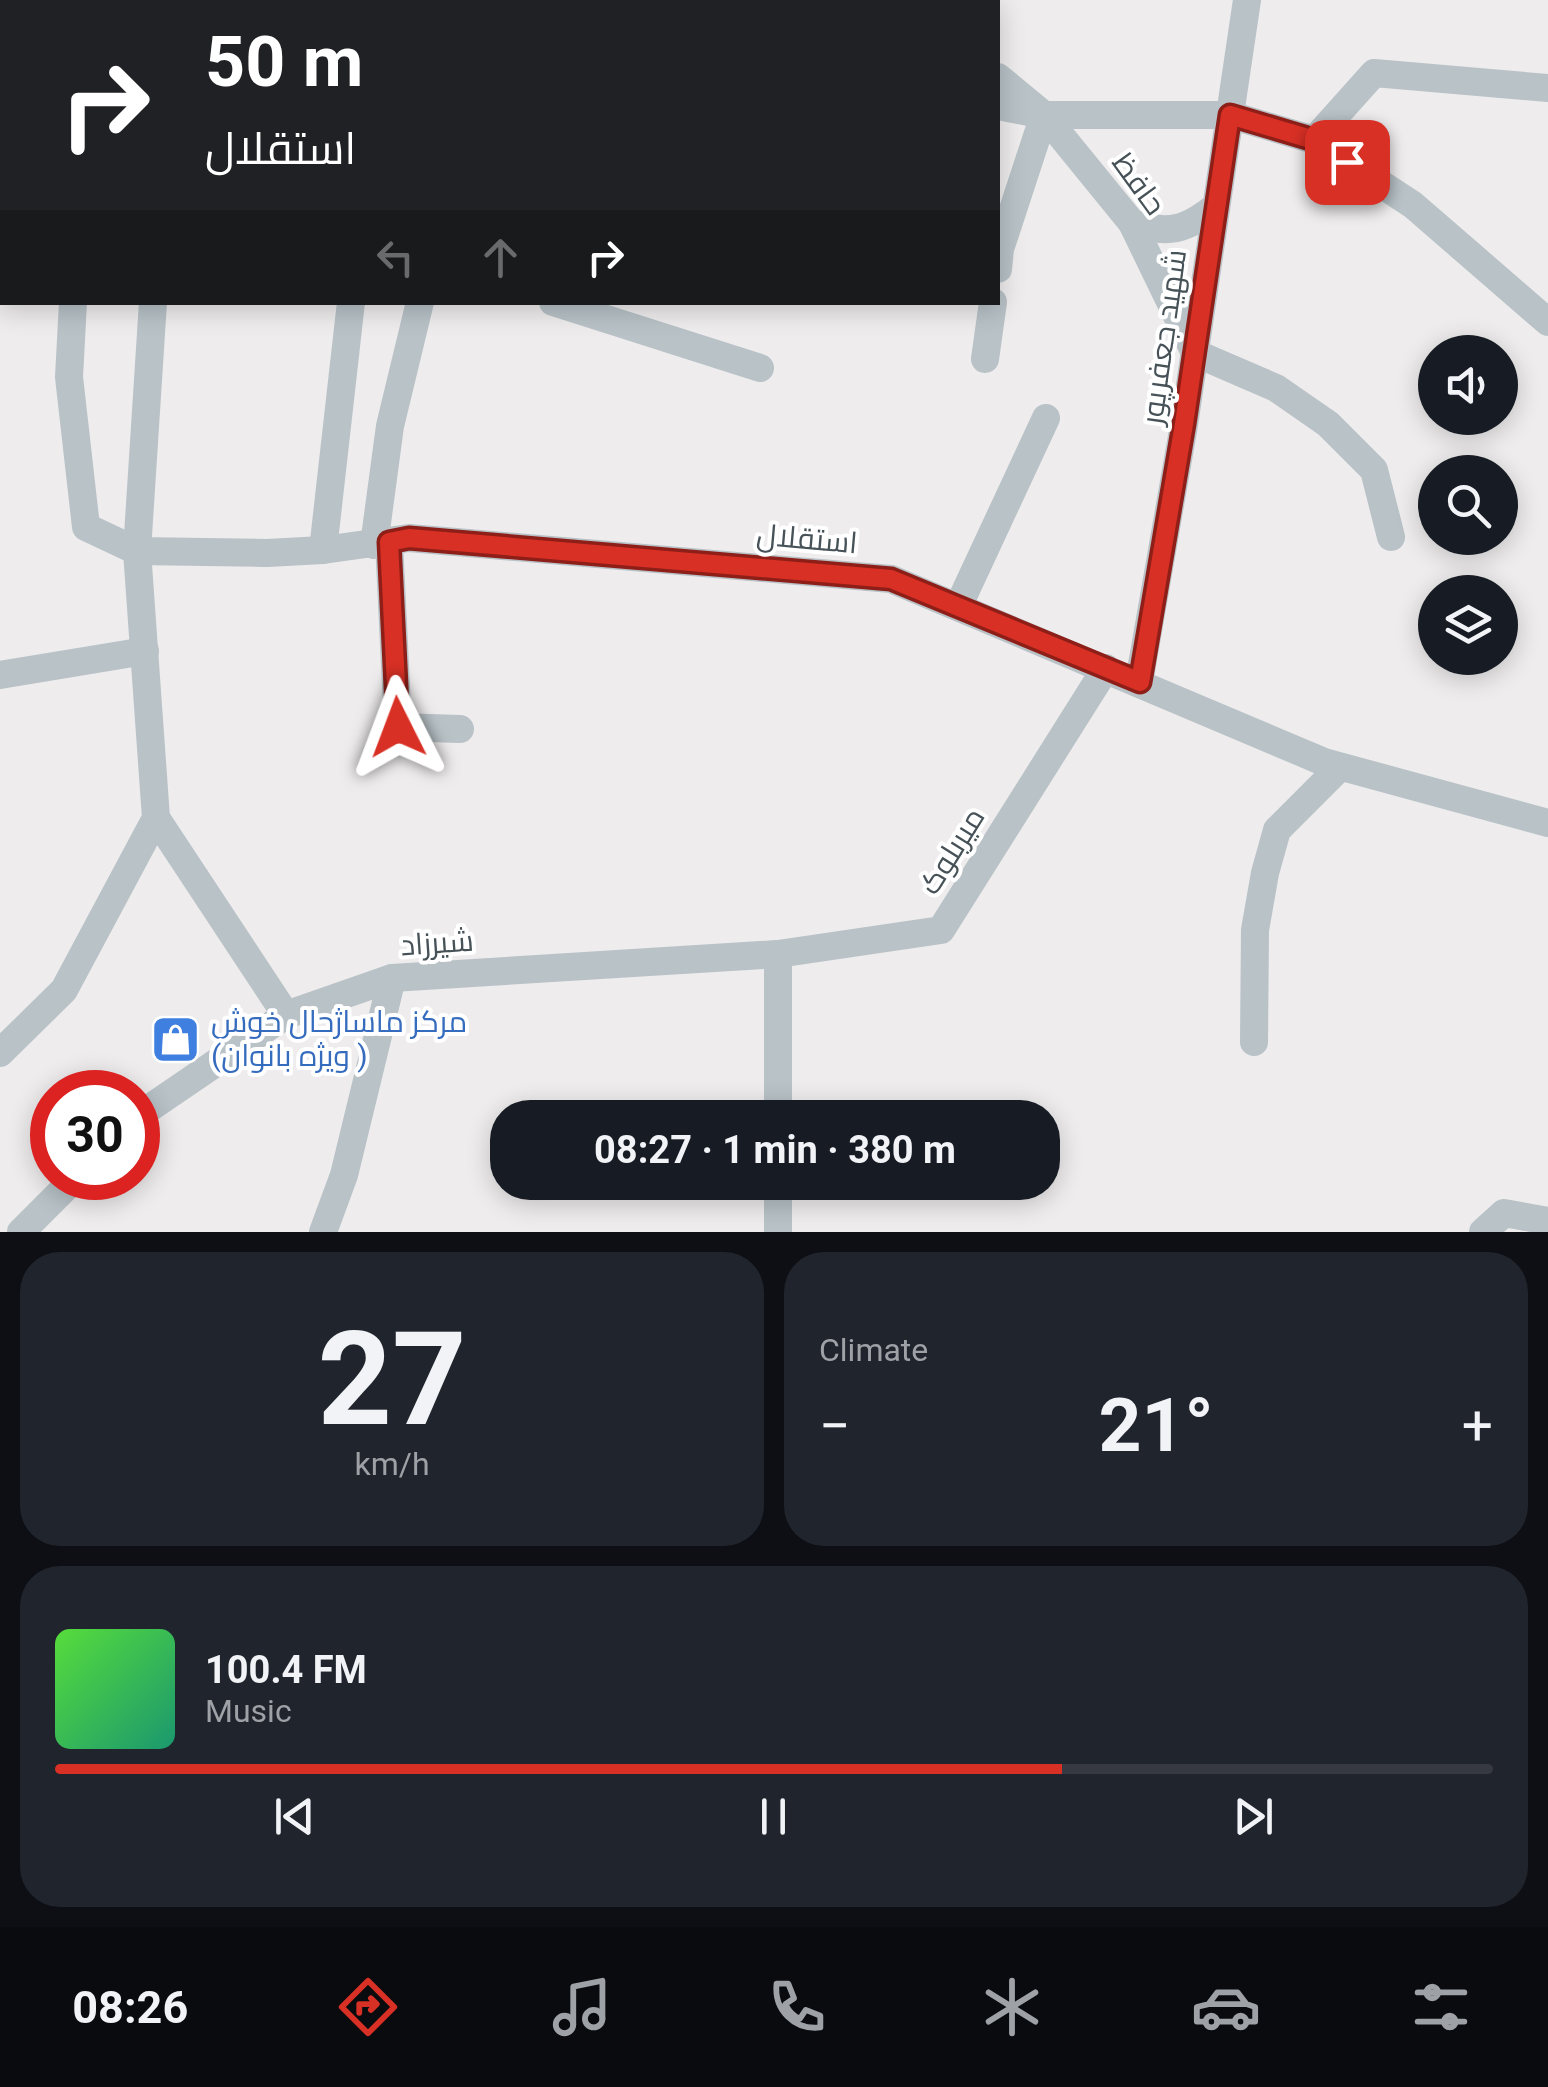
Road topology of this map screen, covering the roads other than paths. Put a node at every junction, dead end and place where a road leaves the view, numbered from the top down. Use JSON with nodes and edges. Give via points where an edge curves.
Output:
{"nodes":[{"id":1,"x":1246,"y":0,"type":"edge"},
{"id":2,"x":1000,"y":79,"type":"edge"},
{"id":3,"x":1548,"y":88,"type":"edge"},
{"id":4,"x":1000,"y":106,"type":"edge"},
{"id":5,"x":1044,"y":115,"type":"junction"},
{"id":6,"x":1230,"y":115,"type":"junction"},
{"id":7,"x":1314,"y":140,"type":"junction"},
{"id":8,"x":1216,"y":206,"type":"junction"},
{"id":9,"x":1132,"y":223,"type":"junction"},
{"id":10,"x":1000,"y":249,"type":"edge"},
{"id":11,"x":73,"y":305,"type":"edge"},
{"id":12,"x":153,"y":305,"type":"edge"},
{"id":13,"x":351,"y":305,"type":"edge"},
{"id":14,"x":419,"y":305,"type":"edge"},
{"id":15,"x":563,"y":305,"type":"edge"},
{"id":16,"x":993,"y":305,"type":"edge"},
{"id":17,"x":1548,"y":322,"type":"edge"},
{"id":18,"x":1195,"y":353,"type":"junction"},
{"id":19,"x":985,"y":359,"type":"dead end"},
{"id":20,"x":760,"y":368,"type":"dead end"},
{"id":21,"x":1046,"y":418,"type":"dead end"},
{"id":22,"x":1391,"y":537,"type":"dead end"},
{"id":23,"x":382,"y":543,"type":"junction"},
{"id":24,"x":323,"y":550,"type":"junction"},
{"id":25,"x":138,"y":551,"type":"junction"},
{"id":26,"x":958,"y":607,"type":"junction"},
{"id":27,"x":144,"y":651,"type":"junction"},
{"id":28,"x":1106,"y":668,"type":"junction"},
{"id":29,"x":0,"y":675,"type":"edge"},
{"id":30,"x":1140,"y":682,"type":"junction"},
{"id":31,"x":460,"y":729,"type":"dead end"},
{"id":32,"x":1340,"y":767,"type":"junction"},
{"id":33,"x":156,"y":818,"type":"junction"},
{"id":34,"x":1548,"y":823,"type":"edge"},
{"id":35,"x":778,"y":954,"type":"junction"},
{"id":36,"x":392,"y":978,"type":"junction"},
{"id":37,"x":286,"y":1015,"type":"junction"},
{"id":38,"x":1254,"y":1042,"type":"dead end"},
{"id":39,"x":0,"y":1052,"type":"edge"},
{"id":40,"x":778,"y":1100,"type":"edge"},
{"id":41,"x":160,"y":1101,"type":"edge"},
{"id":42,"x":54,"y":1200,"type":"edge"},
{"id":43,"x":778,"y":1200,"type":"edge"},
{"id":44,"x":1548,"y":1221,"type":"edge"},
{"id":45,"x":21,"y":1232,"type":"edge"},
{"id":46,"x":324,"y":1232,"type":"edge"},
{"id":47,"x":778,"y":1232,"type":"edge"},
{"id":48,"x":1483,"y":1232,"type":"edge"}],
"edges":[{"from":1,"to":6,"type":"street","name":"شهید جعفرپور"},
{"from":2,"to":5,"type":"street","name":"حافظ"},
{"from":3,"to":7,"type":"street","via":[[1374,73]]},
{"from":4,"to":5,"type":"street"},
{"from":5,"to":6,"type":"street"},
{"from":5,"to":9,"type":"street","name":"حافظ"},
{"from":5,"to":10,"type":"street"},
{"from":6,"to":7,"type":"street"},
{"from":6,"to":8,"type":"street","name":"شهید جعفرپور"},
{"from":7,"to":17,"type":"street","via":[[1413,205]]},
{"from":8,"to":9,"type":"street","via":[[1177,230]]},
{"from":8,"to":18,"type":"street","name":"شهید جعفرپور"},
{"from":9,"to":18,"type":"street","name":"حافظ"},
{"from":11,"to":25,"type":"street","via":[[68,377],[86,527]]},
{"from":12,"to":25,"type":"street"},
{"from":13,"to":24,"type":"street"},
{"from":14,"to":23,"type":"street","via":[[390,426]]},
{"from":15,"to":20,"type":"street"},
{"from":16,"to":19,"type":"street"},
{"from":18,"to":22,"type":"street","via":[[1276,388],[1328,424],[1374,470]]},
{"from":18,"to":30,"type":"street","name":"شهید جعفرپور"},
{"from":21,"to":26,"type":"street"},
{"from":23,"to":24,"type":"street","name":"استقلال"},
{"from":23,"to":26,"type":"street","name":"استقلال","via":[[409,538],[891,579]]},
{"from":23,"to":31,"type":"street","via":[[398,727]]},
{"from":24,"to":25,"type":"street","name":"استقلال"},
{"from":25,"to":27,"type":"street"},
{"from":26,"to":28,"type":"street","name":"استقلال"},
{"from":27,"to":29,"type":"street"},
{"from":27,"to":33,"type":"street"},
{"from":28,"to":30,"type":"street","name":"استقلال"},
{"from":28,"to":35,"type":"street","name":"میربلوک","via":[[941,930]]},
{"from":30,"to":32,"type":"street","name":"استقلال"},
{"from":32,"to":34,"type":"street","name":"استقلال"},
{"from":32,"to":38,"type":"street","via":[[1277,830],[1255,930]]},
{"from":33,"to":37,"type":"street"},
{"from":33,"to":39,"type":"street","via":[[64,990]]},
{"from":35,"to":36,"type":"street","name":"شیرزاد"},
{"from":35,"to":40,"type":"street"},
{"from":36,"to":37,"type":"street","name":"شیرزاد"},
{"from":36,"to":46,"type":"street"},
{"from":37,"to":41,"type":"street","name":"شیرزاد"},
{"from":42,"to":45,"type":"street"},
{"from":43,"to":47,"type":"street"},
{"from":44,"to":48,"type":"street","via":[[1504,1214]]}]}
